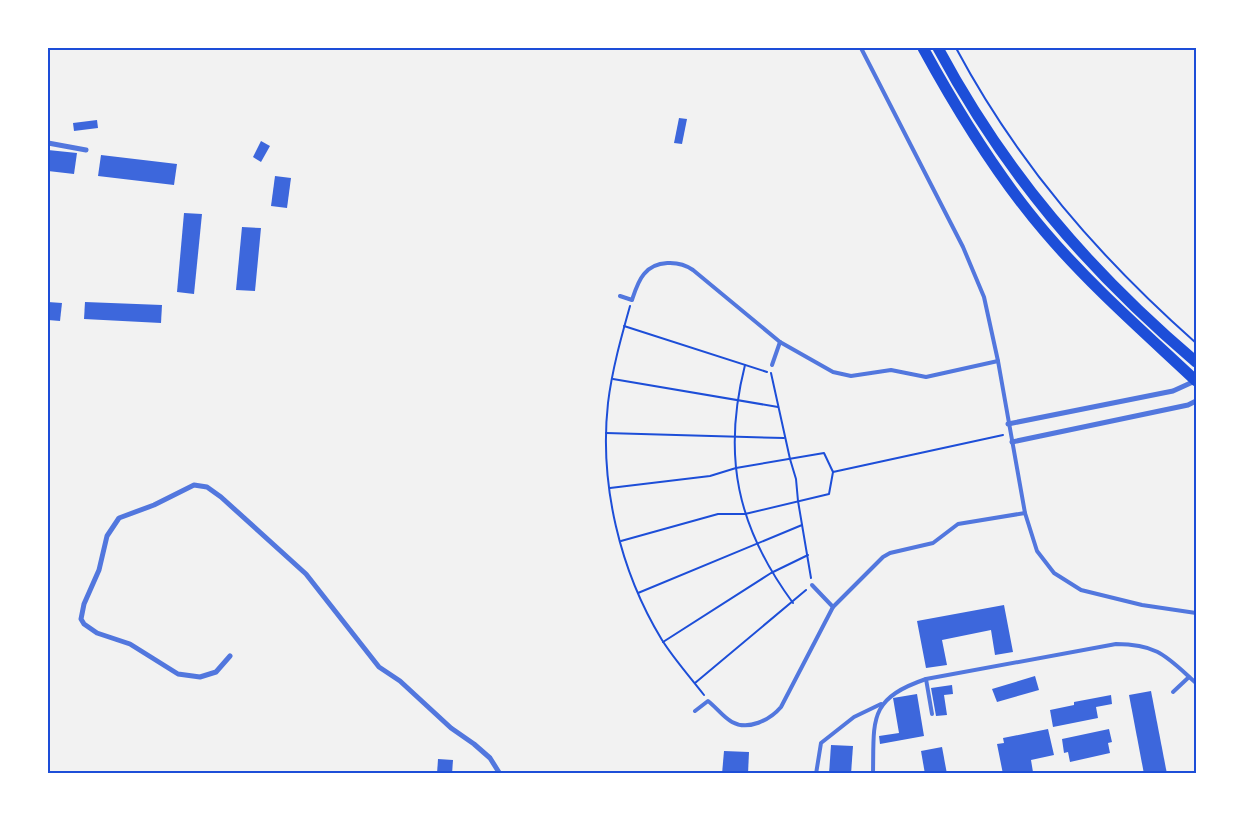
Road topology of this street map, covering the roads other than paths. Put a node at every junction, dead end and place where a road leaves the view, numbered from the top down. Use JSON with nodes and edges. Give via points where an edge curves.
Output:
{"nodes":[{"id":1,"x":860,"y":48,"type":"edge"},
{"id":2,"x":923,"y":48,"type":"edge"},
{"id":3,"x":938,"y":48,"type":"edge"},
{"id":4,"x":48,"y":143,"type":"edge"},
{"id":5,"x":86,"y":150,"type":"dead end"},
{"id":6,"x":620,"y":296,"type":"dead end"},
{"id":7,"x":780,"y":342,"type":"junction"},
{"id":8,"x":998,"y":361,"type":"junction"},
{"id":9,"x":1196,"y":362,"type":"edge"},
{"id":10,"x":772,"y":365,"type":"road end"},
{"id":11,"x":1196,"y":381,"type":"edge"},
{"id":12,"x":1196,"y":401,"type":"edge"},
{"id":13,"x":1008,"y":424,"type":"junction"},
{"id":14,"x":1012,"y":442,"type":"junction"},
{"id":15,"x":1025,"y":513,"type":"junction"},
{"id":16,"x":812,"y":585,"type":"road end"},
{"id":17,"x":833,"y":607,"type":"junction"},
{"id":18,"x":1196,"y":613,"type":"edge"},
{"id":19,"x":230,"y":656,"type":"dead end"},
{"id":20,"x":1189,"y":677,"type":"junction"},
{"id":21,"x":926,"y":679,"type":"junction"},
{"id":22,"x":1196,"y":683,"type":"edge"},
{"id":23,"x":1173,"y":692,"type":"dead end"},
{"id":24,"x":882,"y":704,"type":"junction"},
{"id":25,"x":695,"y":711,"type":"dead end"},
{"id":26,"x":932,"y":714,"type":"dead end"},
{"id":27,"x":500,"y":774,"type":"edge"},
{"id":28,"x":816,"y":774,"type":"edge"},
{"id":29,"x":873,"y":774,"type":"edge"}],
"edges":[{"from":1,"to":8,"type":"lane","via":[[963,248],[984,297]]},
{"from":2,"to":11,"type":"main road","via":[[978,141],[1044,231],[1095,286]]},
{"from":3,"to":9,"type":"main road","via":[[988,135],[1055,224],[1102,276]]},
{"from":4,"to":5,"type":"street"},
{"from":6,"to":7,"type":"lane","via":[[632,300],[638,282],[650,268],[665,264],[683,265]]},
{"from":7,"to":8,"type":"lane","via":[[833,372],[852,376],[891,370],[926,377]]},
{"from":7,"to":10,"type":"lane"},
{"from":8,"to":13,"type":"lane"},
{"from":11,"to":13,"type":"street","via":[[1173,391]]},
{"from":12,"to":14,"type":"street","via":[[1188,406]]},
{"from":13,"to":14,"type":"lane"},
{"from":14,"to":15,"type":"lane"},
{"from":15,"to":17,"type":"lane","via":[[958,524],[934,543],[890,553]]},
{"from":15,"to":18,"type":"lane","via":[[1036,551],[1066,582],[1108,598]]},
{"from":16,"to":17,"type":"lane"},
{"from":17,"to":25,"type":"lane","via":[[776,713],[757,723],[742,725],[732,722],[708,700]]},
{"from":19,"to":27,"type":"street","via":[[216,672],[200,677],[178,674],[130,644],[97,633],[84,624],[81,619],[84,604],[99,570],[107,536],[119,518],[194,485],[207,487],[306,574],[379,666],[490,758]]},
{"from":20,"to":21,"type":"lane","via":[[1161,652],[1138,644],[1116,644]]},
{"from":20,"to":22,"type":"lane"},
{"from":20,"to":23,"type":"lane"},
{"from":21,"to":24,"type":"lane","via":[[901,687]]},
{"from":21,"to":26,"type":"lane"},
{"from":24,"to":28,"type":"lane","via":[[854,718],[821,743]]},
{"from":24,"to":29,"type":"lane","via":[[874,723]]}]}
